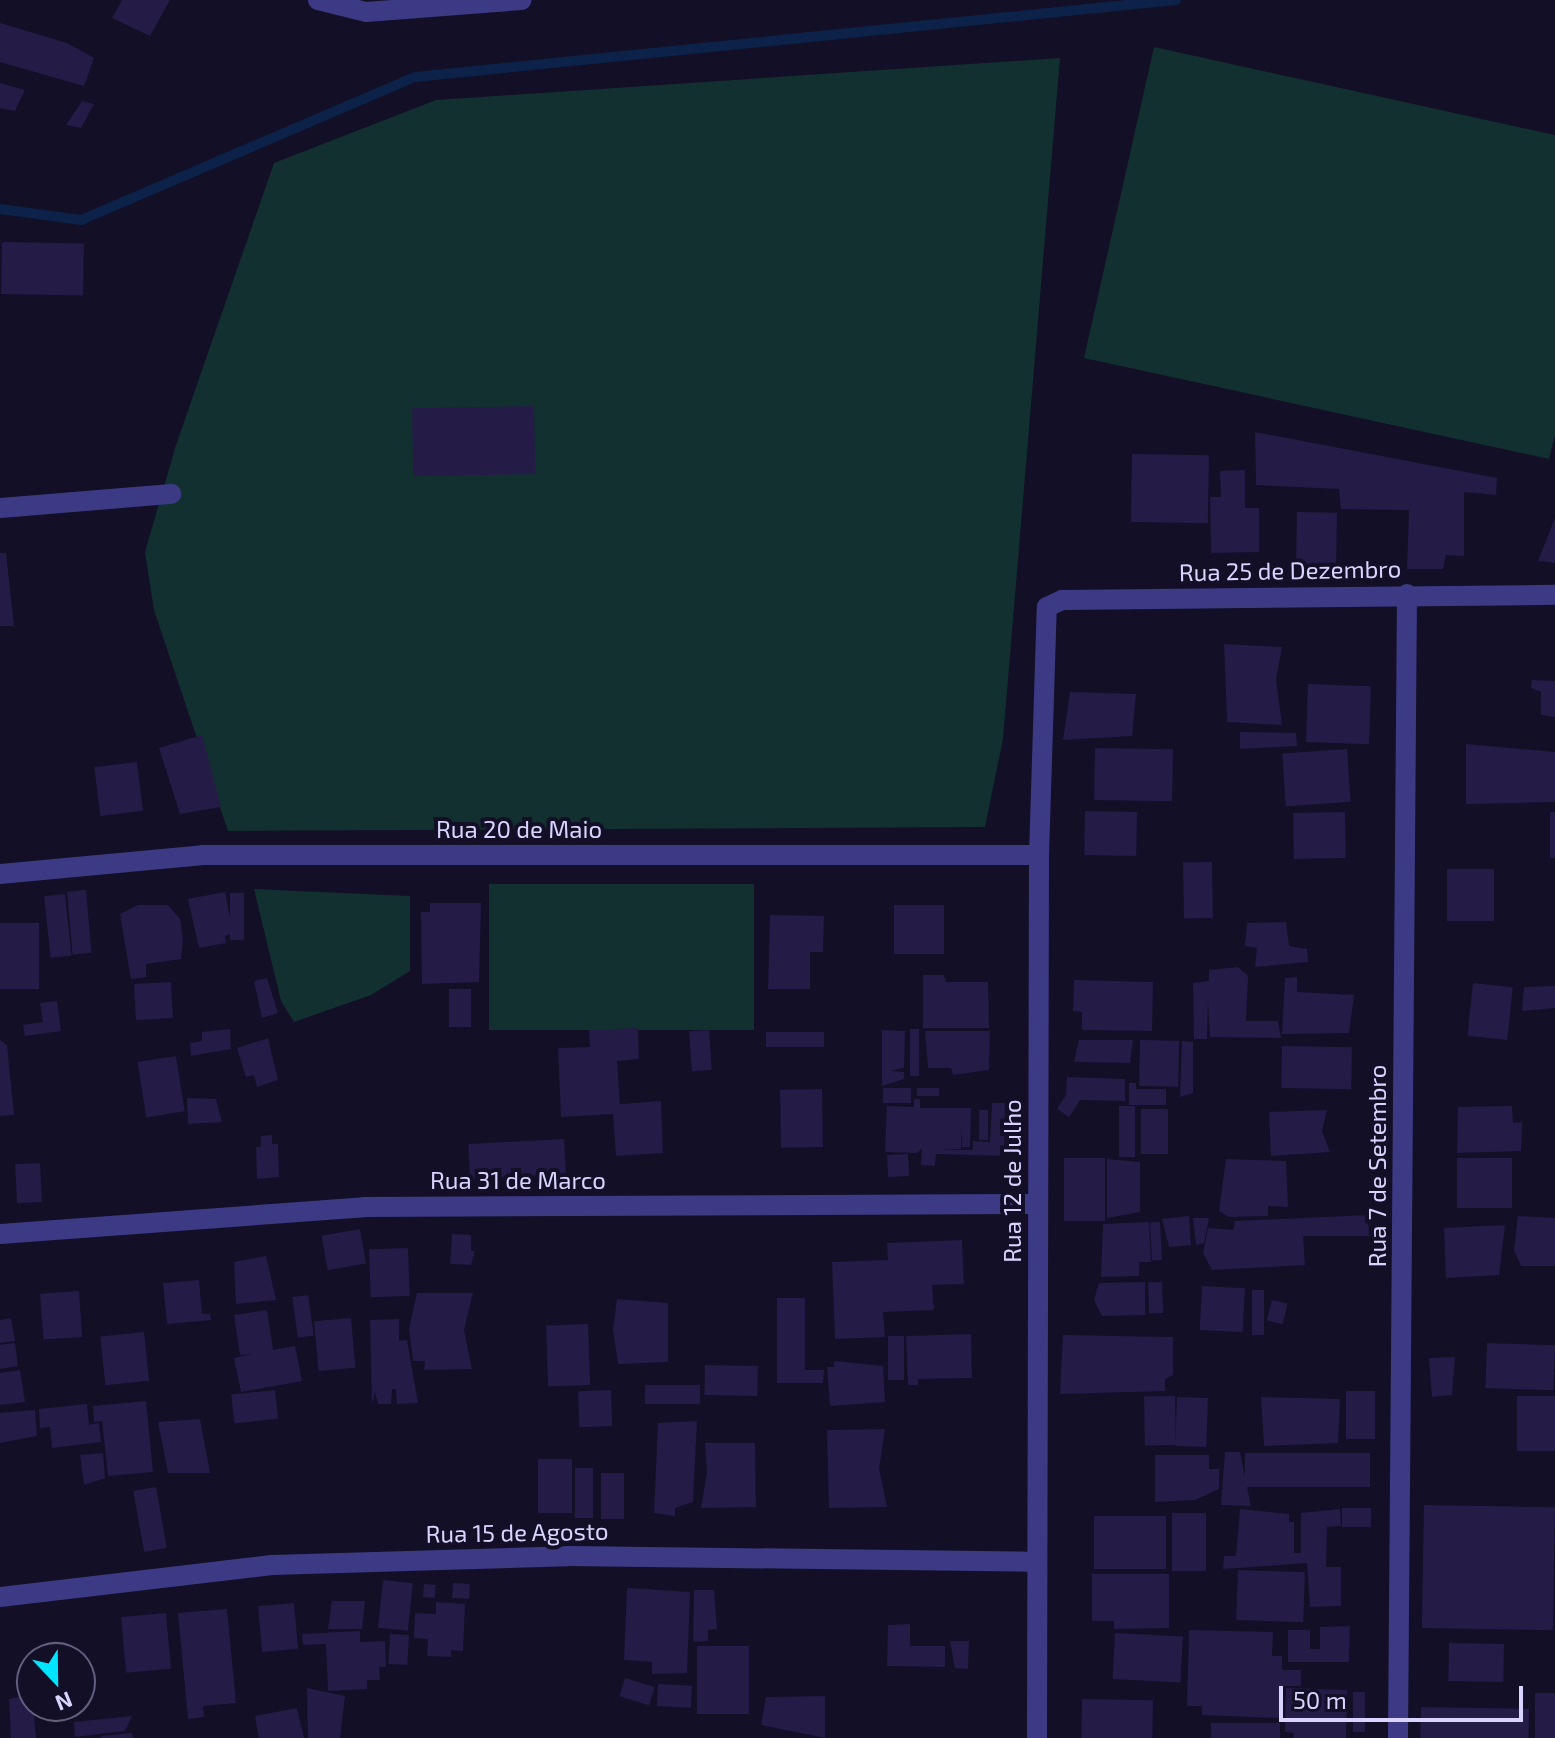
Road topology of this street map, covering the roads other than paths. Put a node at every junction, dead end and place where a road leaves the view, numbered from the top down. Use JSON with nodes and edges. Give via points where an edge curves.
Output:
{"nodes":[{"id":1,"x":318,"y":0,"type":"edge"},
{"id":2,"x":522,"y":0,"type":"edge"},
{"id":3,"x":171,"y":494,"type":"dead end"},
{"id":4,"x":0,"y":508,"type":"edge"},
{"id":5,"x":1407,"y":594,"type":"junction"},
{"id":6,"x":1555,"y":595,"type":"edge"},
{"id":7,"x":1046,"y":625,"type":"joint"},
{"id":8,"x":1039,"y":855,"type":"junction"},
{"id":9,"x":0,"y":874,"type":"edge"},
{"id":10,"x":1038,"y":1204,"type":"junction"},
{"id":11,"x":0,"y":1234,"type":"edge"},
{"id":12,"x":1037,"y":1562,"type":"junction"},
{"id":13,"x":0,"y":1597,"type":"edge"},
{"id":14,"x":1037,"y":1738,"type":"edge"},
{"id":15,"x":1398,"y":1738,"type":"edge"}],
"edges":[{"from":1,"to":2,"type":"street","via":[[366,12]]},
{"from":3,"to":4,"type":"street"},
{"from":5,"to":6,"type":"street","name":"Rua 25 de Dezembro"},
{"from":5,"to":7,"type":"street","name":"Rua 25 de Dezembro","via":[[1052,600]]},
{"from":5,"to":15,"type":"street","name":"Rua 7 de Setembro"},
{"from":7,"to":8,"type":"street","name":"Rua 12 de Julho"},
{"from":8,"to":9,"type":"street","name":"Rua 20 de Maio","via":[[203,855]]},
{"from":8,"to":10,"type":"street","name":"Rua 12 de Julho"},
{"from":10,"to":11,"type":"street","name":"Rua 31 de Marco","via":[[364,1207]]},
{"from":10,"to":12,"type":"street","name":"Rua 12 de Julho"},
{"from":12,"to":13,"type":"street","name":"Rua 15 de Agosto","via":[[568,1556],[272,1565]]},
{"from":12,"to":14,"type":"street","name":"Rua 12 de Julho"}]}
